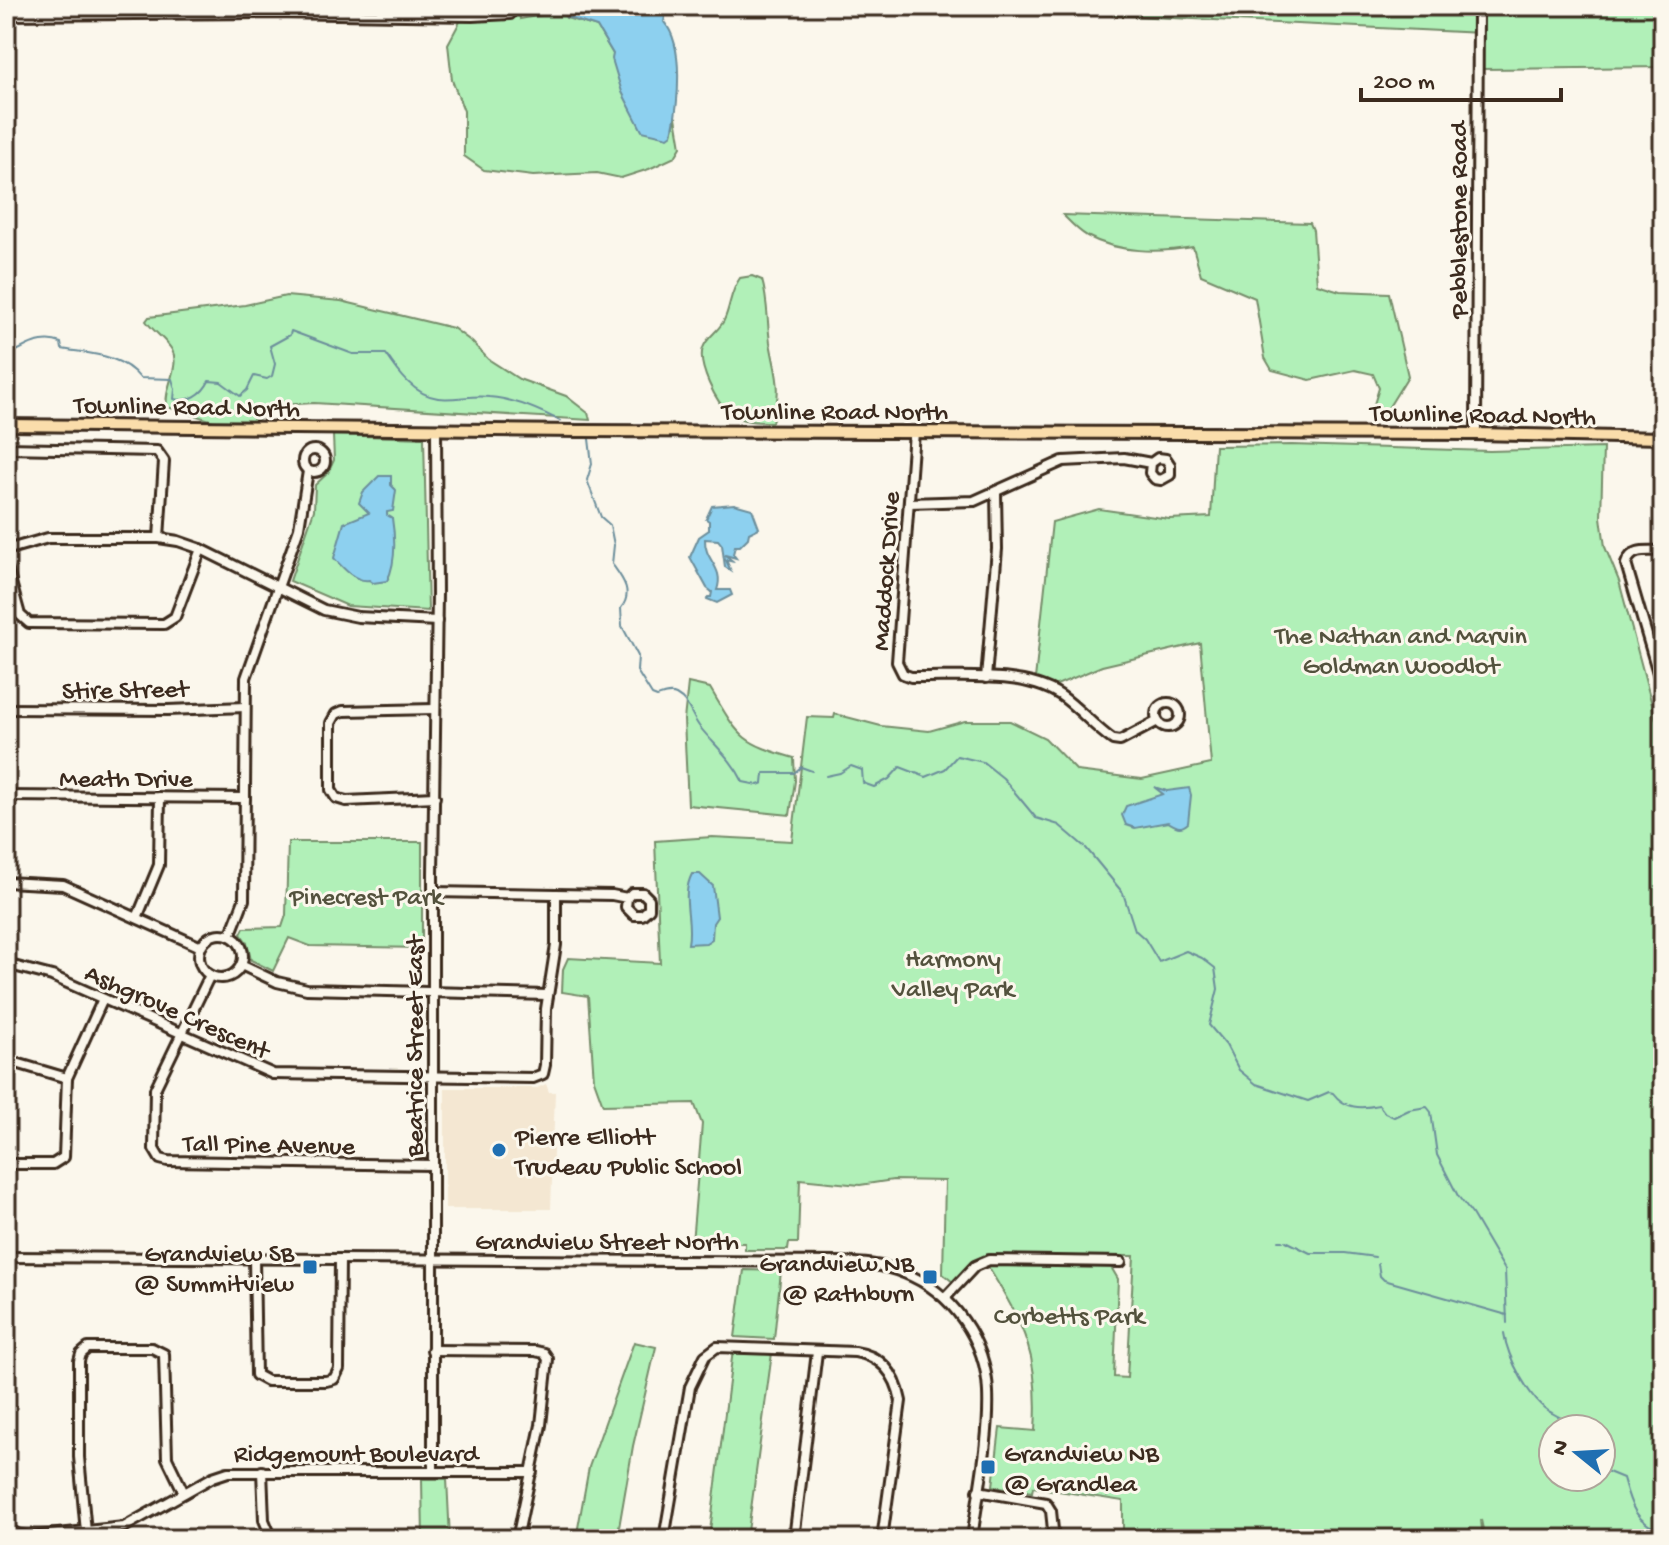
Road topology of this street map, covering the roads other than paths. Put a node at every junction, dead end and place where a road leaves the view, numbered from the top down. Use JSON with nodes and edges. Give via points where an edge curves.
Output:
{"nodes":[{"id":1,"x":1478,"y":6,"type":"edge"},
{"id":2,"x":510,"y":14,"type":"dead end"},
{"id":3,"x":6,"y":15,"type":"edge"},
{"id":4,"x":6,"y":425,"type":"edge"},
{"id":5,"x":436,"y":430,"type":"junction"},
{"id":6,"x":914,"y":432,"type":"junction"},
{"id":7,"x":1476,"y":434,"type":"junction"},
{"id":8,"x":1663,"y":438,"type":"edge"},
{"id":9,"x":6,"y":448,"type":"edge"},
{"id":10,"x":1151,"y":463,"type":"dead end"},
{"id":11,"x":308,"y":471,"type":"dead end"},
{"id":12,"x":1663,"y":471,"type":"edge"},
{"id":13,"x":1663,"y":487,"type":"edge"},
{"id":14,"x":996,"y":493,"type":"junction"},
{"id":15,"x":909,"y":503,"type":"junction"},
{"id":16,"x":159,"y":538,"type":"junction"},
{"id":17,"x":201,"y":549,"type":"junction"},
{"id":18,"x":6,"y":550,"type":"edge"},
{"id":19,"x":1663,"y":551,"type":"edge"},
{"id":20,"x":6,"y":564,"type":"edge"},
{"id":21,"x":278,"y":587,"type":"junction"},
{"id":22,"x":437,"y":621,"type":"junction"},
{"id":23,"x":986,"y":678,"type":"junction"},
{"id":24,"x":1663,"y":690,"type":"edge"},
{"id":25,"x":245,"y":707,"type":"junction"},
{"id":26,"x":6,"y":709,"type":"edge"},
{"id":27,"x":435,"y":709,"type":"junction"},
{"id":28,"x":1156,"y":722,"type":"dead end"},
{"id":29,"x":6,"y":796,"type":"edge"},
{"id":30,"x":160,"y":797,"type":"junction"},
{"id":31,"x":435,"y":797,"type":"junction"},
{"id":32,"x":245,"y":798,"type":"junction"},
{"id":33,"x":6,"y":882,"type":"edge"},
{"id":34,"x":433,"y":892,"type":"junction"},
{"id":35,"x":556,"y":894,"type":"junction"},
{"id":36,"x":627,"y":898,"type":"dead end"},
{"id":37,"x":137,"y":918,"type":"junction"},
{"id":38,"x":230,"y":936,"type":"junction"},
{"id":39,"x":201,"y":947,"type":"junction"},
{"id":40,"x":6,"y":964,"type":"edge"},
{"id":41,"x":241,"y":965,"type":"junction"},
{"id":42,"x":210,"y":975,"type":"junction"},
{"id":43,"x":433,"y":992,"type":"junction"},
{"id":44,"x":548,"y":995,"type":"junction"},
{"id":45,"x":103,"y":999,"type":"junction"},
{"id":46,"x":182,"y":1034,"type":"junction"},
{"id":47,"x":6,"y":1060,"type":"edge"},
{"id":48,"x":433,"y":1076,"type":"junction"},
{"id":49,"x":67,"y":1078,"type":"junction"},
{"id":50,"x":6,"y":1164,"type":"edge"},
{"id":51,"x":432,"y":1165,"type":"junction"},
{"id":52,"x":6,"y":1257,"type":"edge"},
{"id":53,"x":254,"y":1258,"type":"junction"},
{"id":54,"x":340,"y":1259,"type":"junction"},
{"id":55,"x":432,"y":1259,"type":"junction"},
{"id":56,"x":1121,"y":1262,"type":"dead end"},
{"id":57,"x":945,"y":1298,"type":"junction"},
{"id":58,"x":432,"y":1350,"type":"junction"},
{"id":59,"x":817,"y":1352,"type":"junction"},
{"id":60,"x":262,"y":1471,"type":"junction"},
{"id":61,"x":433,"y":1471,"type":"junction"},
{"id":62,"x":532,"y":1472,"type":"junction"},
{"id":63,"x":978,"y":1491,"type":"junction"},
{"id":64,"x":184,"y":1493,"type":"junction"},
{"id":65,"x":6,"y":1528,"type":"edge"},
{"id":66,"x":86,"y":1532,"type":"junction"},
{"id":67,"x":272,"y":1539,"type":"edge"},
{"id":68,"x":517,"y":1539,"type":"edge"},
{"id":69,"x":664,"y":1539,"type":"edge"},
{"id":70,"x":794,"y":1539,"type":"edge"},
{"id":71,"x":882,"y":1539,"type":"edge"},
{"id":72,"x":972,"y":1539,"type":"edge"},
{"id":73,"x":1054,"y":1539,"type":"edge"}],
"edges":[{"from":1,"to":7,"type":"street","name":"Pebblestone Road"},
{"from":2,"to":3,"type":"street"},
{"from":4,"to":5,"type":"main road","name":"Townline Road North"},
{"from":5,"to":6,"type":"main road","name":"Townline Road North"},
{"from":5,"to":22,"type":"street","name":"Beatrice Street East"},
{"from":6,"to":7,"type":"main road","name":"Townline Road North"},
{"from":6,"to":15,"type":"street","name":"Maddock Drive"},
{"from":7,"to":8,"type":"main road","name":"Townline Road North"},
{"from":9,"to":16,"type":"street","via":[[157,451],[164,461]]},
{"from":10,"to":14,"type":"street","via":[[1124,458],[1063,461]]},
{"from":11,"to":21,"type":"street","via":[[301,520]]},
{"from":12,"to":13,"type":"street"},
{"from":14,"to":15,"type":"street","via":[[974,501]]},
{"from":14,"to":23,"type":"street","via":[[997,549]]},
{"from":15,"to":23,"type":"street","name":"Maddock Drive","via":[[899,668],[911,677]]},
{"from":16,"to":17,"type":"street"},
{"from":16,"to":18,"type":"street","via":[[48,538]]},
{"from":17,"to":20,"type":"street","via":[[175,617],[164,624],[27,622],[20,615]]},
{"from":17,"to":21,"type":"street"},
{"from":19,"to":24,"type":"street","via":[[1634,552],[1626,564]]},
{"from":21,"to":22,"type":"street","via":[[324,610]]},
{"from":21,"to":25,"type":"street","via":[[247,672]]},
{"from":22,"to":27,"type":"street","name":"Beatrice Street East"},
{"from":23,"to":28,"type":"street","via":[[1047,688],[1113,740]]},
{"from":25,"to":26,"type":"street","name":"Stire Street"},
{"from":25,"to":32,"type":"street"},
{"from":27,"to":31,"type":"street","name":"Beatrice Street East"},
{"from":27,"to":31,"type":"street","via":[[343,711],[331,723],[331,790],[336,798]]},
{"from":29,"to":30,"type":"street","name":"Meath Drive"},
{"from":30,"to":32,"type":"street","name":"Meath Drive"},
{"from":30,"to":37,"type":"street","via":[[159,865]]},
{"from":31,"to":34,"type":"street","name":"Beatrice Street East"},
{"from":32,"to":38,"type":"street","via":[[244,903]]},
{"from":33,"to":37,"type":"street","via":[[63,885]]},
{"from":34,"to":35,"type":"street"},
{"from":34,"to":43,"type":"street","name":"Beatrice Street East"},
{"from":35,"to":36,"type":"street"},
{"from":35,"to":44,"type":"street","via":[[556,945]]},
{"from":37,"to":39,"type":"street"},
{"from":38,"to":39,"type":"street","via":[[210,937]]},
{"from":38,"to":41,"type":"street","via":[[240,945]]},
{"from":39,"to":42,"type":"street","via":[[201,966]]},
{"from":40,"to":45,"type":"street","name":"Ashgrove Crescent"},
{"from":41,"to":42,"type":"street","via":[[228,977]]},
{"from":41,"to":43,"type":"street","via":[[293,987]]},
{"from":42,"to":46,"type":"street","name":"Tall Pine Avenue"},
{"from":43,"to":44,"type":"street"},
{"from":43,"to":48,"type":"street","name":"Beatrice Street East"},
{"from":44,"to":48,"type":"street","name":"Ashgrove Crescent","via":[[543,1074]]},
{"from":45,"to":46,"type":"street","name":"Ashgrove Crescent"},
{"from":45,"to":49,"type":"street"},
{"from":46,"to":48,"type":"street","name":"Ashgrove Crescent","via":[[273,1074]]},
{"from":46,"to":51,"type":"street","name":"Tall Pine Avenue","via":[[155,1093],[154,1149],[162,1160]]},
{"from":47,"to":49,"type":"street"},
{"from":48,"to":51,"type":"street","name":"Beatrice Street East"},
{"from":49,"to":50,"type":"street","via":[[64,1157],[53,1164]]},
{"from":51,"to":55,"type":"street","name":"Beatrice Street East"},
{"from":52,"to":53,"type":"street","name":"Grandview Street North"},
{"from":53,"to":54,"type":"street","name":"Grandview Street North"},
{"from":53,"to":54,"type":"street","via":[[253,1367],[267,1381],[334,1379],[339,1369]]},
{"from":54,"to":55,"type":"street","name":"Grandview Street North"},
{"from":55,"to":57,"type":"street","name":"Grandview Street North","via":[[867,1263],[904,1273]]},
{"from":55,"to":58,"type":"street","name":"Beatrice Street East"},
{"from":56,"to":57,"type":"street","via":[[989,1260],[975,1266]]},
{"from":57,"to":63,"type":"street","name":"Grandview Street North","via":[[972,1333],[987,1376]]},
{"from":58,"to":61,"type":"street","name":"Beatrice Street East"},
{"from":58,"to":62,"type":"street","via":[[546,1355],[549,1365]]},
{"from":59,"to":69,"type":"street","via":[[717,1347],[705,1356],[690,1387]]},
{"from":59,"to":70,"type":"street"},
{"from":59,"to":71,"type":"street","via":[[868,1354],[891,1372],[898,1386],[901,1401]]},
{"from":60,"to":61,"type":"street","name":"Ridgemount Boulevard"},
{"from":60,"to":64,"type":"street","name":"Ridgemount Boulevard","via":[[221,1473]]},
{"from":60,"to":67,"type":"street","via":[[264,1520]]},
{"from":61,"to":62,"type":"street","name":"Ridgemount Boulevard"},
{"from":62,"to":68,"type":"street"},
{"from":63,"to":72,"type":"street","name":"Grandview Street North"},
{"from":63,"to":73,"type":"street","via":[[1046,1503]]},
{"from":64,"to":66,"type":"street","name":"Ridgemount Boulevard","via":[[127,1526]]},
{"from":64,"to":66,"type":"street","via":[[167,1458],[164,1354],[152,1348],[88,1348],[79,1361]]},
{"from":65,"to":66,"type":"street","name":"Ridgemount Boulevard","via":[[30,1537]]}]}
